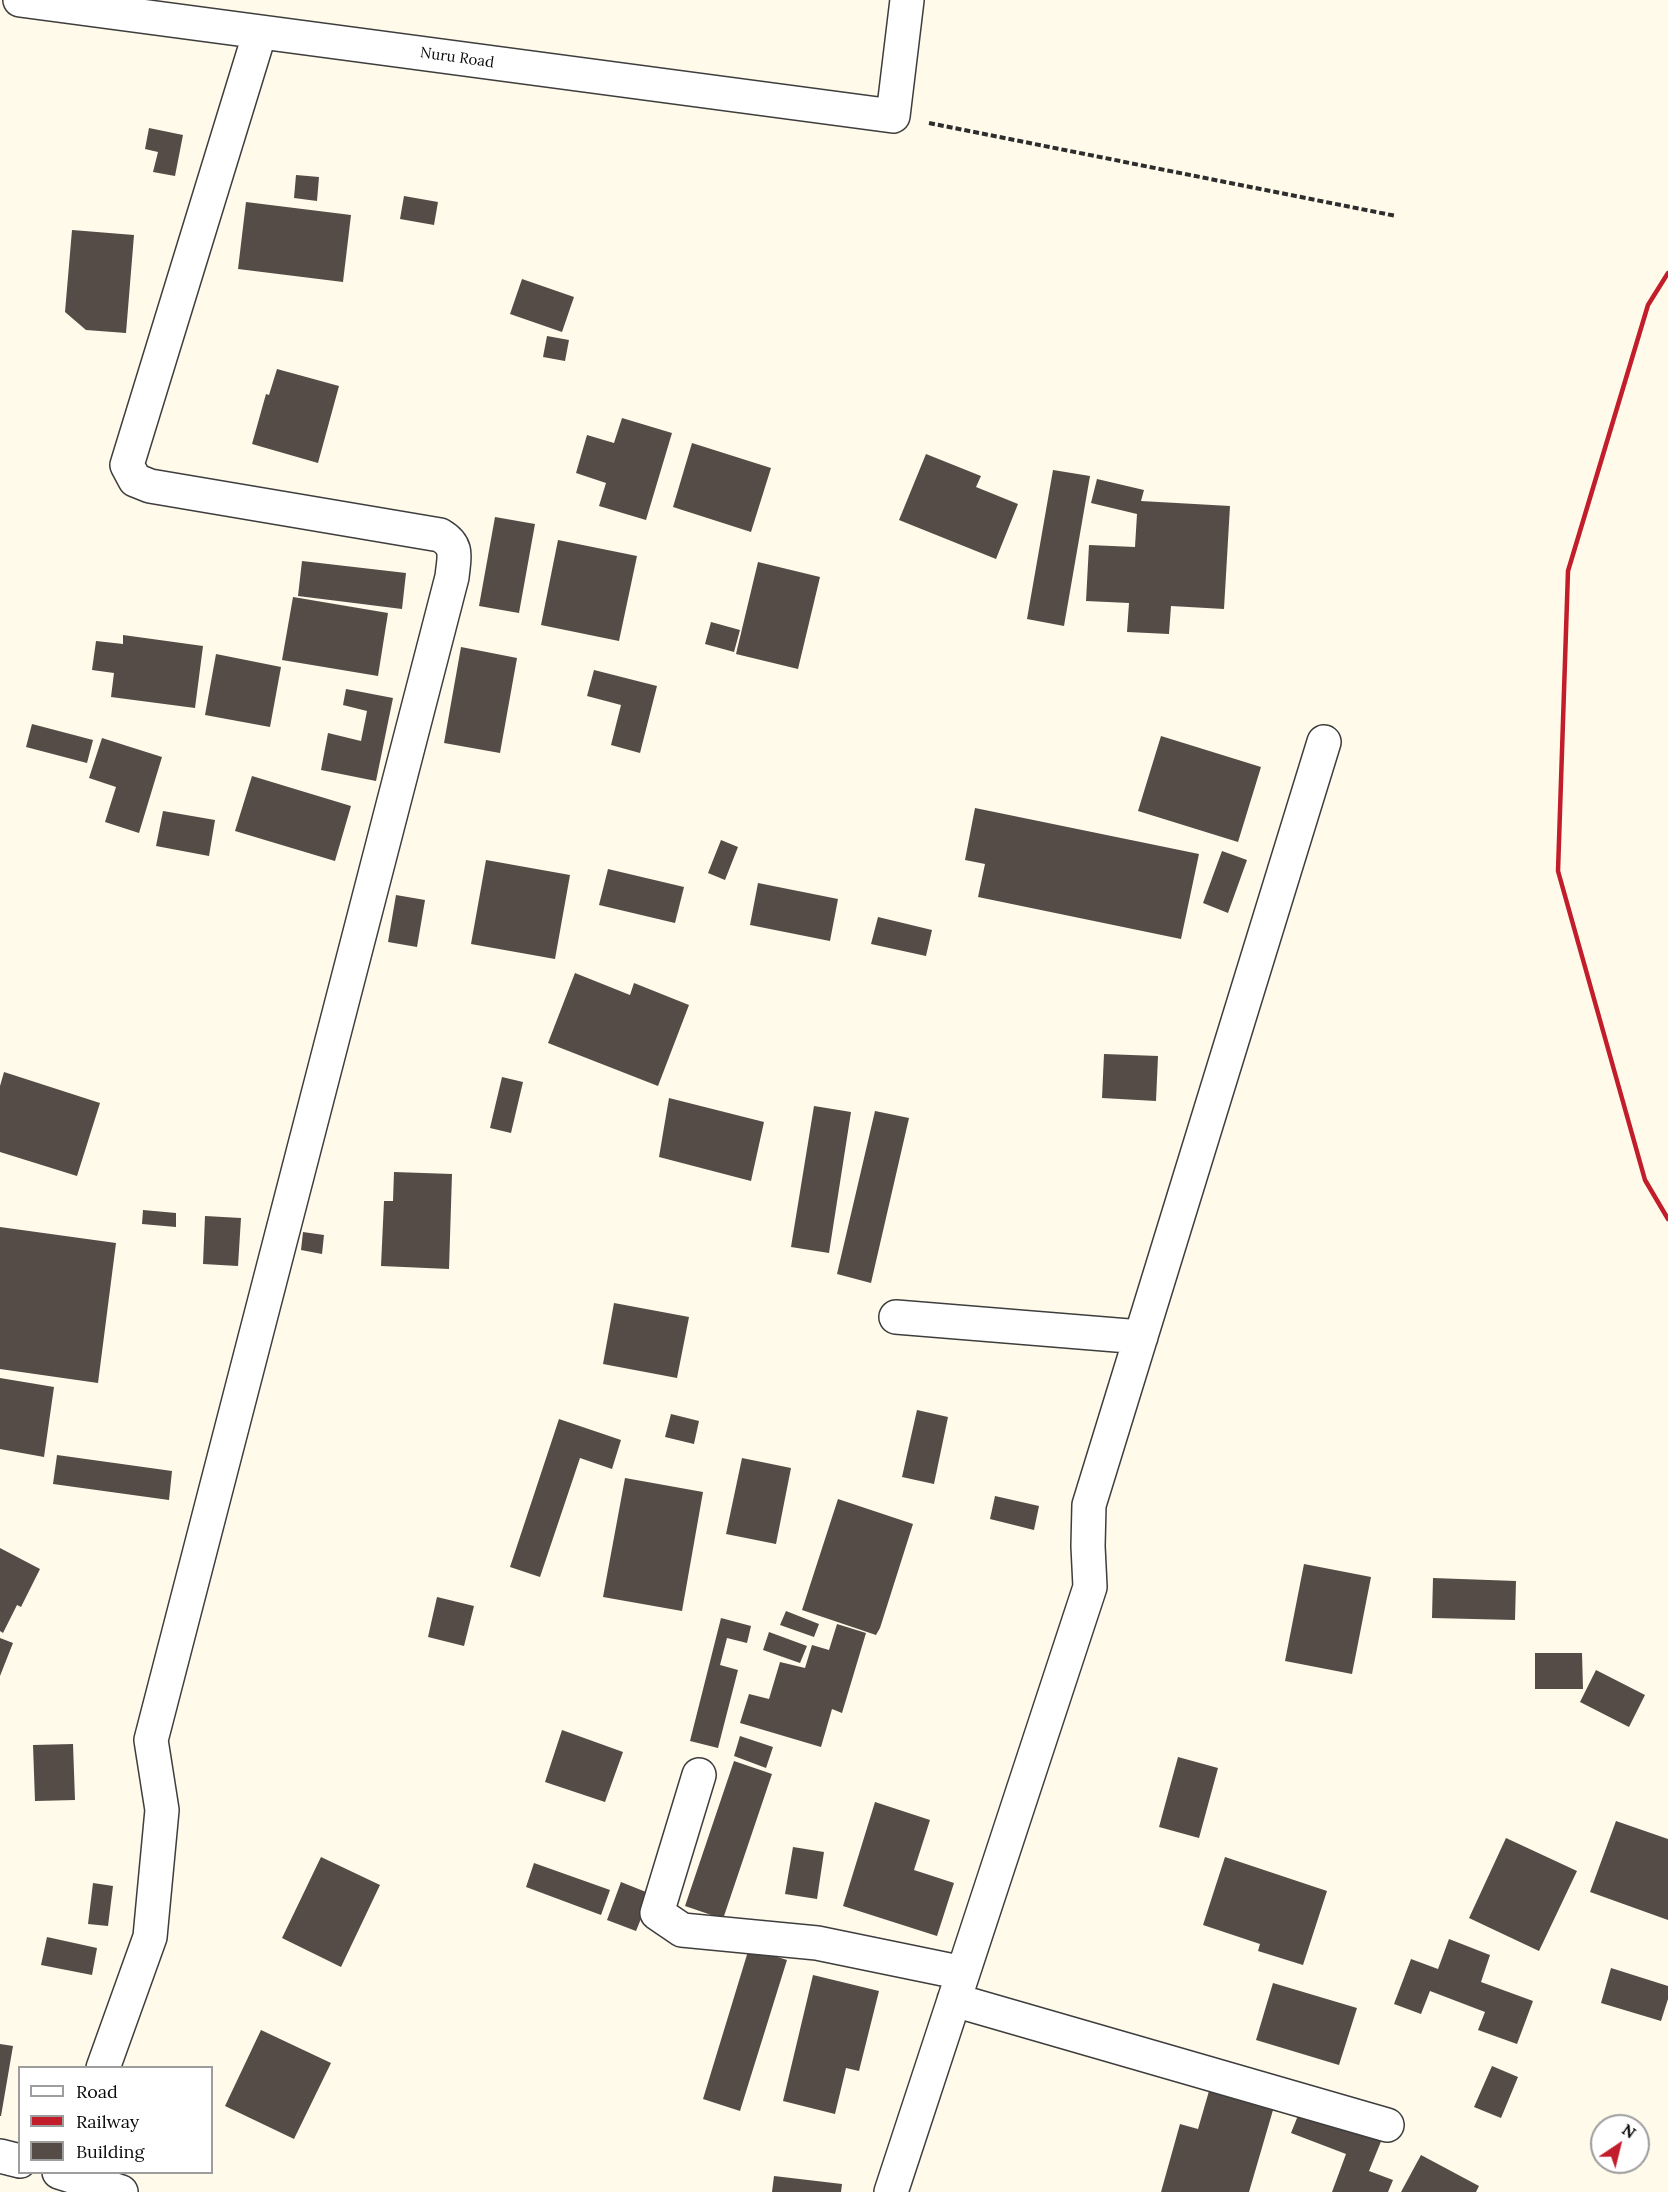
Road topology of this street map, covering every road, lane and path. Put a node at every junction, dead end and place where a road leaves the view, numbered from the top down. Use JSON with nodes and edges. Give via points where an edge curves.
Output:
{"nodes":[{"id":1,"x":20,"y":0,"type":"edge"},
{"id":2,"x":907,"y":0,"type":"edge"},
{"id":3,"x":260,"y":32,"type":"junction"},
{"id":4,"x":893,"y":116,"type":"junction"},
{"id":5,"x":1396,"y":216,"type":"dead end"},
{"id":6,"x":1324,"y":742,"type":"dead end"},
{"id":7,"x":896,"y":1317,"type":"dead end"},
{"id":8,"x":1141,"y":1337,"type":"junction"},
{"id":9,"x":699,"y":1775,"type":"dead end"},
{"id":10,"x":959,"y":1986,"type":"junction"},
{"id":11,"x":103,"y":2066,"type":"edge"},
{"id":12,"x":1387,"y":2125,"type":"dead end"},
{"id":13,"x":0,"y":2156,"type":"edge"},
{"id":14,"x":18,"y":2161,"type":"edge"},
{"id":15,"x":66,"y":2174,"type":"edge"},
{"id":16,"x":121,"y":2192,"type":"edge"},
{"id":17,"x":891,"y":2192,"type":"edge"}],
"edges":[{"from":1,"to":3,"type":"street","name":"Nuru Road"},
{"from":2,"to":4,"type":"street"},
{"from":3,"to":4,"type":"street","name":"Nuru Road"},
{"from":3,"to":11,"type":"street","via":[[127,465],[135,480],[150,486],[440,535],[450,541],[455,553],[452,577],[151,1740],[162,1810],[150,1937]]},
{"from":4,"to":5,"type":"path"},
{"from":6,"to":8,"type":"street"},
{"from":7,"to":8,"type":"street"},
{"from":8,"to":10,"type":"street","via":[[1089,1505],[1090,1587]]},
{"from":9,"to":10,"type":"street","via":[[657,1913],[682,1930],[817,1943]]},
{"from":10,"to":12,"type":"street"},
{"from":10,"to":17,"type":"street"},
{"from":13,"to":14,"type":"street"},
{"from":15,"to":16,"type":"street"}]}
